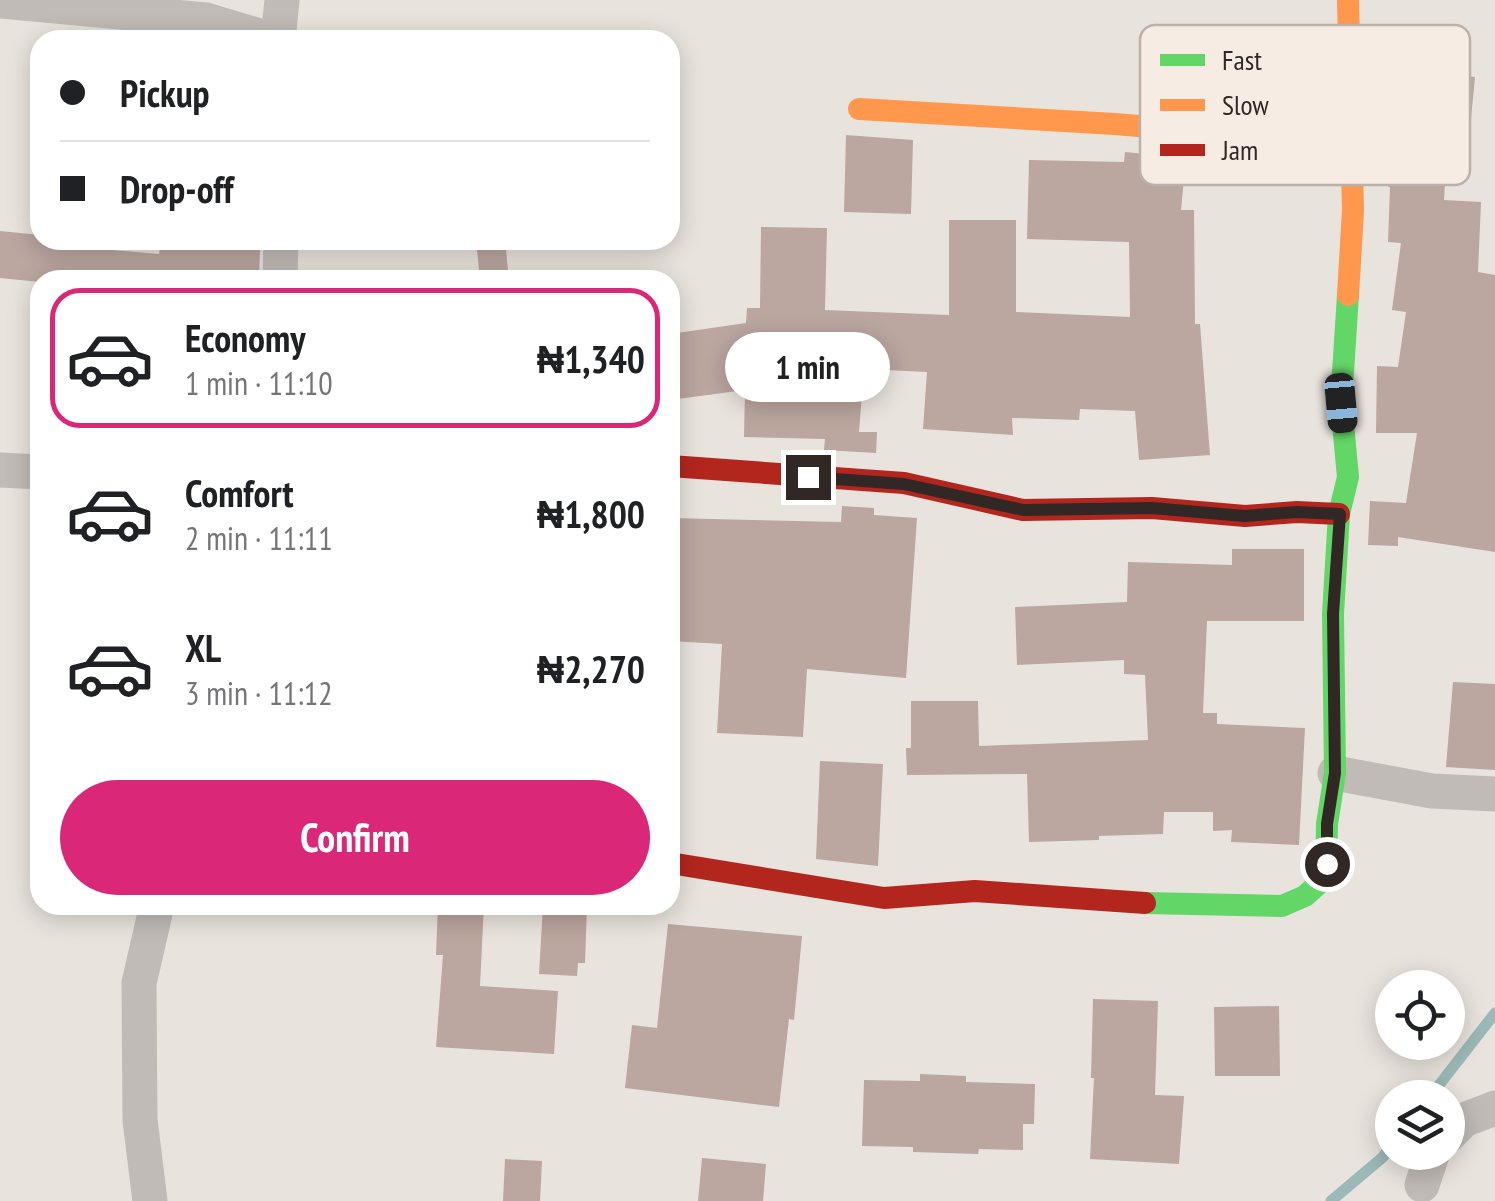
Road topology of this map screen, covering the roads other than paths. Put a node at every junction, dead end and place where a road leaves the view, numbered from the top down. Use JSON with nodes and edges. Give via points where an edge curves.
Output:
{"nodes":[{"id":1,"x":282,"y":0,"type":"edge"},
{"id":2,"x":1348,"y":0,"type":"edge"},
{"id":3,"x":0,"y":1,"type":"edge"},
{"id":4,"x":1348,"y":25,"type":"edge"},
{"id":5,"x":240,"y":30,"type":"edge"},
{"id":6,"x":277,"y":30,"type":"edge"},
{"id":7,"x":859,"y":109,"type":"dead end"},
{"id":8,"x":1140,"y":126,"type":"edge"},
{"id":9,"x":1352,"y":185,"type":"edge"},
{"id":10,"x":680,"y":467,"type":"edge"},
{"id":11,"x":0,"y":470,"type":"edge"},
{"id":12,"x":30,"y":472,"type":"edge"},
{"id":13,"x":1340,"y":514,"type":"junction"},
{"id":14,"x":1335,"y":773,"type":"junction"},
{"id":15,"x":1495,"y":794,"type":"edge"},
{"id":16,"x":680,"y":865,"type":"edge"},
{"id":17,"x":155,"y":915,"type":"edge"},
{"id":18,"x":1495,"y":1108,"type":"edge"},
{"id":19,"x":1465,"y":1120,"type":"edge"},
{"id":20,"x":150,"y":1201,"type":"edge"}],
"edges":[{"from":1,"to":6,"type":"street"},
{"from":2,"to":4,"type":"street"},
{"from":3,"to":5,"type":"street","via":[[206,20]]},
{"from":7,"to":8,"type":"street"},
{"from":9,"to":13,"type":"street","via":[[1341,403],[1348,477]]},
{"from":10,"to":13,"type":"street","via":[[904,484],[1023,510]]},
{"from":11,"to":12,"type":"street"},
{"from":13,"to":14,"type":"street","via":[[1333,614]]},
{"from":14,"to":15,"type":"street"},
{"from":14,"to":16,"type":"street","via":[[1326,878],[1282,906],[1088,902],[975,891],[884,898]]},
{"from":17,"to":20,"type":"street","via":[[139,983],[140,1120]]},
{"from":18,"to":19,"type":"street"}]}
